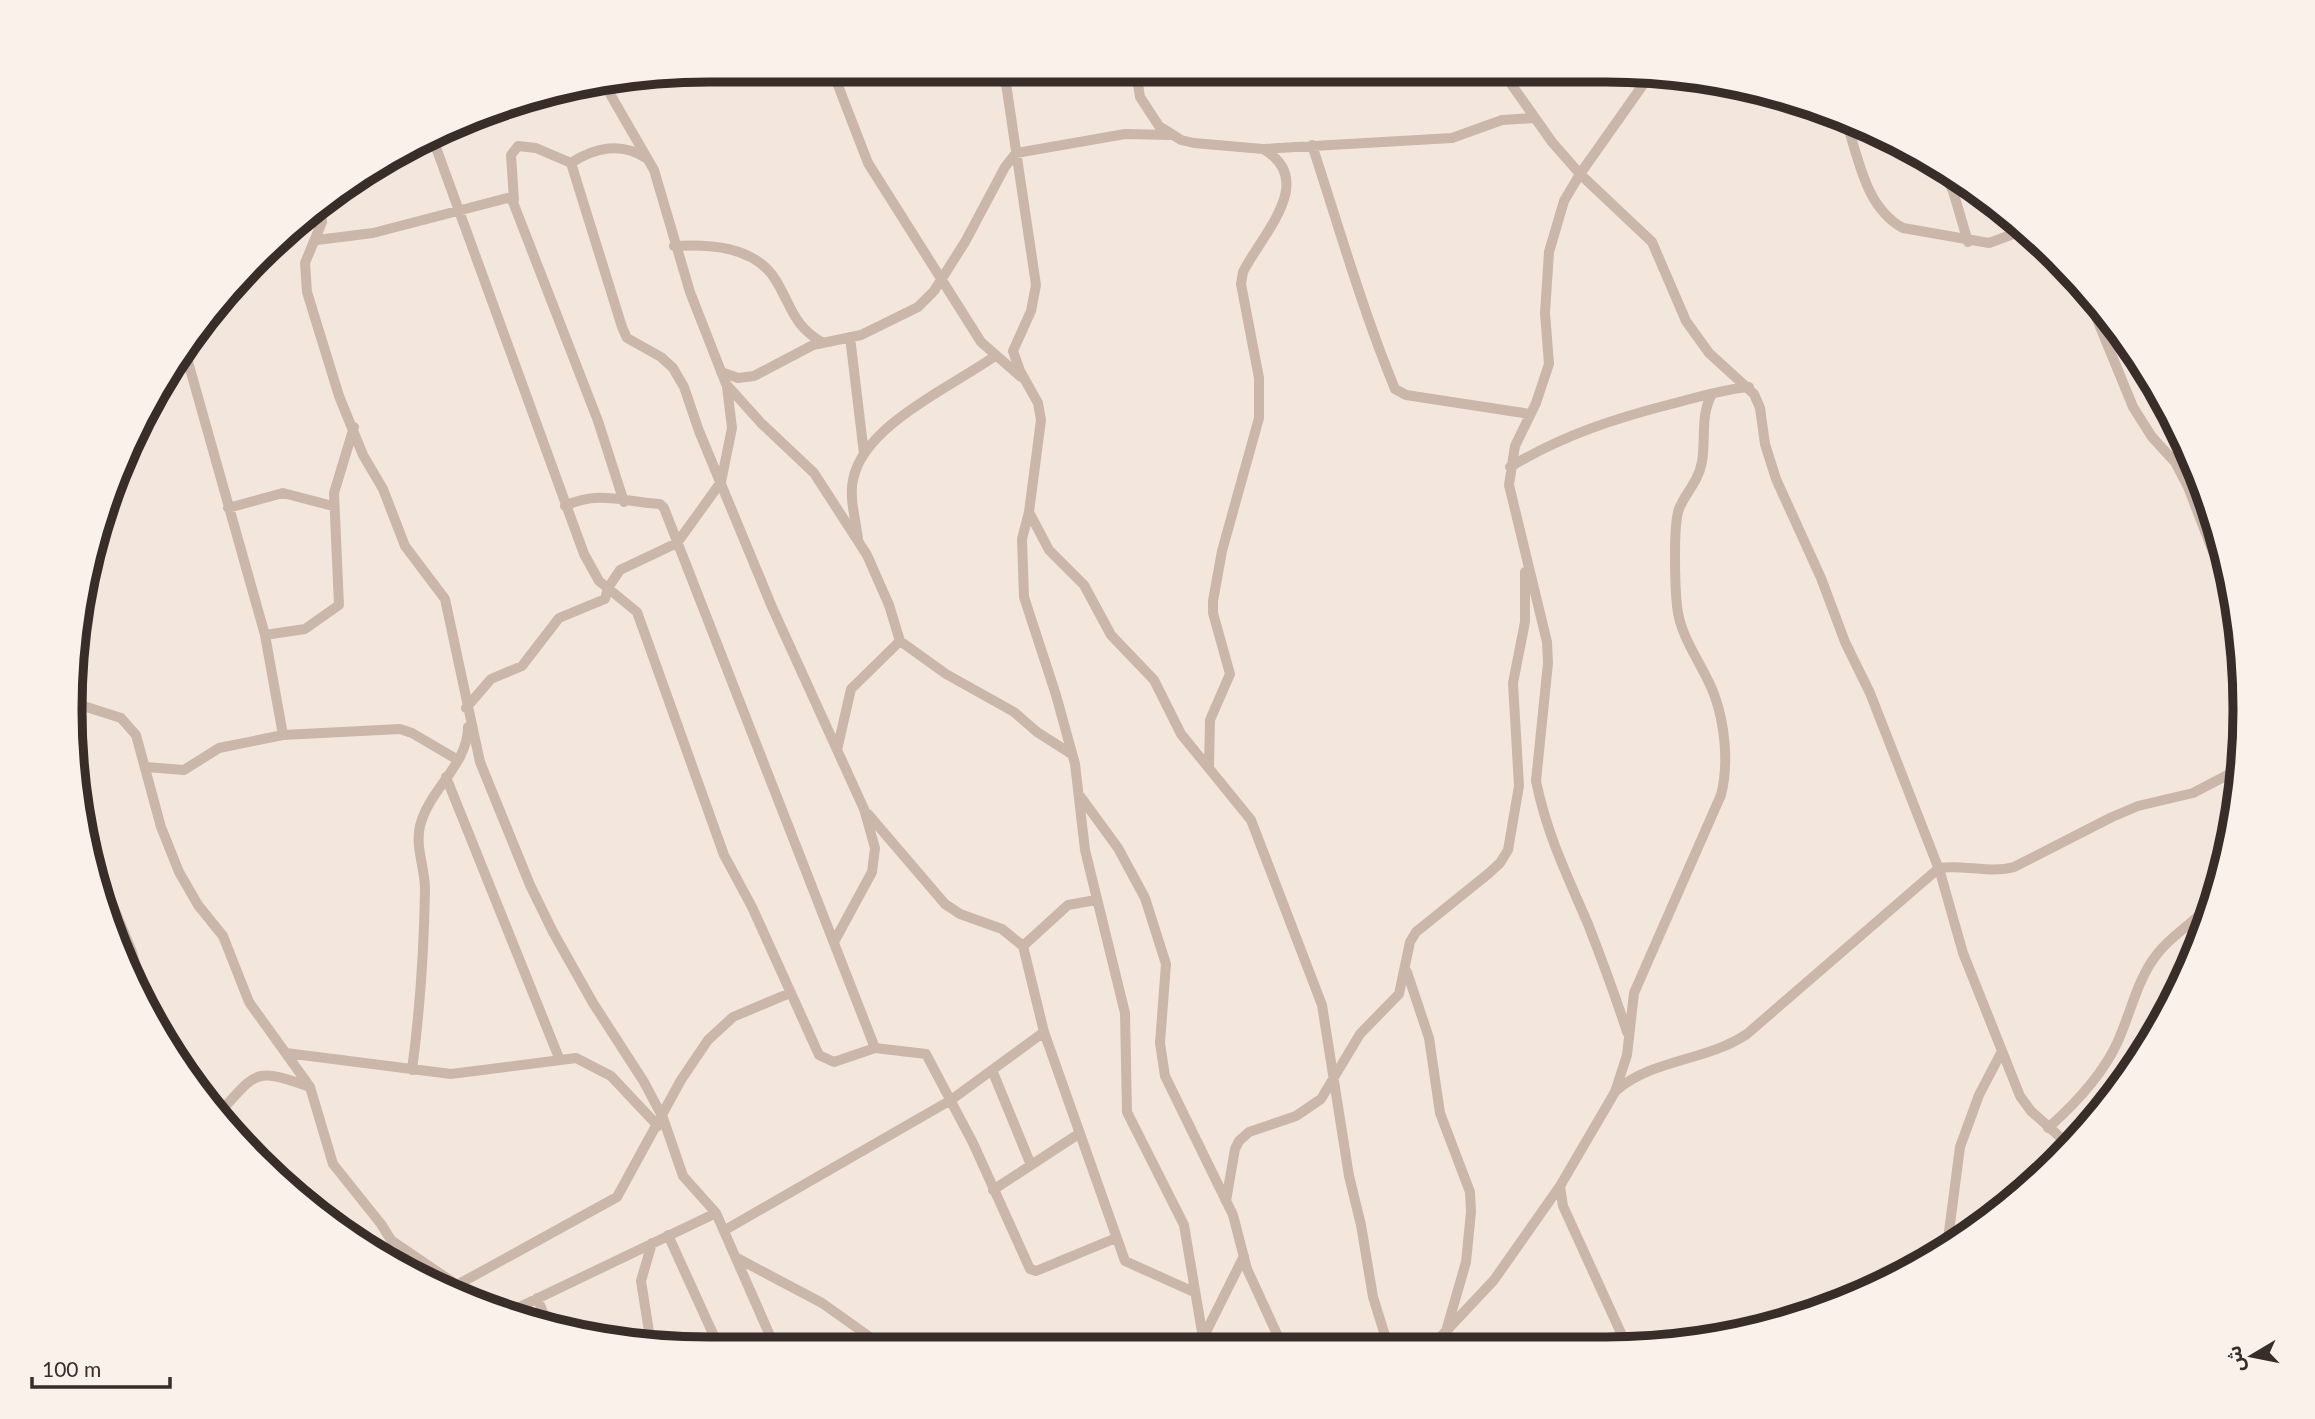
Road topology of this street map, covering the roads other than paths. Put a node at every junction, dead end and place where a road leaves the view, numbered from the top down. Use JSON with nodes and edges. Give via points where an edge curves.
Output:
{"nodes":[{"id":1,"x":837,"y":82,"type":"edge"},
{"id":2,"x":1006,"y":82,"type":"edge"},
{"id":3,"x":1138,"y":82,"type":"edge"},
{"id":4,"x":1509,"y":82,"type":"edge"},
{"id":5,"x":1644,"y":84,"type":"edge"},
{"id":6,"x":608,"y":91,"type":"edge"},
{"id":7,"x":1534,"y":118,"type":"junction"},
{"id":8,"x":1849,"y":132,"type":"edge"},
{"id":9,"x":1170,"y":135,"type":"junction"},
{"id":10,"x":435,"y":145,"type":"edge"},
{"id":11,"x":1312,"y":145,"type":"junction"},
{"id":12,"x":1263,"y":149,"type":"junction"},
{"id":13,"x":1016,"y":153,"type":"junction"},
{"id":14,"x":648,"y":159,"type":"junction"},
{"id":15,"x":571,"y":163,"type":"junction"},
{"id":16,"x":1580,"y":174,"type":"junction"},
{"id":17,"x":1950,"y":186,"type":"edge"},
{"id":18,"x":511,"y":198,"type":"junction"},
{"id":19,"x":461,"y":210,"type":"junction"},
{"id":20,"x":323,"y":216,"type":"edge"},
{"id":21,"x":2014,"y":234,"type":"edge"},
{"id":22,"x":317,"y":240,"type":"junction"},
{"id":23,"x":1968,"y":242,"type":"junction"},
{"id":24,"x":674,"y":246,"type":"junction"},
{"id":25,"x":942,"y":278,"type":"junction"},
{"id":26,"x":2097,"y":320,"type":"edge"},
{"id":27,"x":850,"y":337,"type":"junction"},
{"id":28,"x":823,"y":343,"type":"junction"},
{"id":29,"x":995,"y":356,"type":"junction"},
{"id":30,"x":188,"y":361,"type":"edge"},
{"id":31,"x":721,"y":372,"type":"junction"},
{"id":32,"x":1026,"y":381,"type":"junction"},
{"id":33,"x":726,"y":384,"type":"junction"},
{"id":34,"x":1749,"y":387,"type":"junction"},
{"id":35,"x":1712,"y":394,"type":"junction"},
{"id":36,"x":1530,"y":414,"type":"junction"},
{"id":37,"x":354,"y":427,"type":"junction"},
{"id":38,"x":864,"y":454,"type":"junction"},
{"id":39,"x":1510,"y":467,"type":"junction"},
{"id":40,"x":721,"y":482,"type":"junction"},
{"id":41,"x":624,"y":502,"type":"junction"},
{"id":42,"x":333,"y":506,"type":"junction"},
{"id":43,"x":565,"y":506,"type":"junction"},
{"id":44,"x":228,"y":508,"type":"junction"},
{"id":45,"x":1029,"y":512,"type":"junction"},
{"id":46,"x":858,"y":541,"type":"junction"},
{"id":47,"x":677,"y":544,"type":"junction"},
{"id":48,"x":2211,"y":546,"type":"edge"},
{"id":49,"x":1524,"y":555,"type":"junction"},
{"id":50,"x":608,"y":588,"type":"junction"},
{"id":51,"x":265,"y":635,"type":"junction"},
{"id":52,"x":900,"y":641,"type":"junction"},
{"id":53,"x":82,"y":706,"type":"edge"},
{"id":54,"x":467,"y":708,"type":"junction"},
{"id":55,"x":283,"y":735,"type":"junction"},
{"id":56,"x":837,"y":750,"type":"junction"},
{"id":57,"x":1070,"y":754,"type":"junction"},
{"id":58,"x":458,"y":760,"type":"junction"},
{"id":59,"x":1209,"y":766,"type":"junction"},
{"id":60,"x":145,"y":767,"type":"junction"},
{"id":61,"x":2229,"y":774,"type":"edge"},
{"id":62,"x":446,"y":777,"type":"junction"},
{"id":63,"x":1078,"y":794,"type":"junction"},
{"id":64,"x":864,"y":809,"type":"junction"},
{"id":65,"x":1939,"y":868,"type":"junction"},
{"id":66,"x":1096,"y":900,"type":"junction"},
{"id":67,"x":2196,"y":921,"type":"edge"},
{"id":68,"x":122,"y":928,"type":"edge"},
{"id":69,"x":834,"y":942,"type":"junction"},
{"id":70,"x":1023,"y":946,"type":"junction"},
{"id":71,"x":134,"y":958,"type":"edge"},
{"id":72,"x":1407,"y":970,"type":"junction"},
{"id":73,"x":790,"y":993,"type":"junction"},
{"id":74,"x":1044,"y":1032,"type":"junction"},
{"id":75,"x":1629,"y":1038,"type":"junction"},
{"id":76,"x":875,"y":1048,"type":"junction"},
{"id":77,"x":2002,"y":1051,"type":"junction"},
{"id":78,"x":286,"y":1053,"type":"junction"},
{"id":79,"x":559,"y":1058,"type":"junction"},
{"id":80,"x":412,"y":1070,"type":"junction"},
{"id":81,"x":992,"y":1070,"type":"junction"},
{"id":82,"x":1334,"y":1081,"type":"junction"},
{"id":83,"x":310,"y":1087,"type":"junction"},
{"id":84,"x":1615,"y":1092,"type":"junction"},
{"id":85,"x":951,"y":1100,"type":"junction"},
{"id":86,"x":225,"y":1107,"type":"edge"},
{"id":87,"x":661,"y":1122,"type":"junction"},
{"id":88,"x":2048,"y":1128,"type":"junction"},
{"id":89,"x":1080,"y":1133,"type":"junction"},
{"id":90,"x":2062,"y":1139,"type":"edge"},
{"id":91,"x":1031,"y":1165,"type":"junction"},
{"id":92,"x":1560,"y":1186,"type":"junction"},
{"id":93,"x":993,"y":1190,"type":"junction"},
{"id":94,"x":1226,"y":1201,"type":"junction"},
{"id":95,"x":716,"y":1213,"type":"junction"},
{"id":96,"x":725,"y":1230,"type":"junction"},
{"id":97,"x":1949,"y":1234,"type":"edge"},
{"id":98,"x":668,"y":1235,"type":"junction"},
{"id":99,"x":1116,"y":1238,"type":"junction"},
{"id":100,"x":391,"y":1240,"type":"junction"},
{"id":101,"x":652,"y":1243,"type":"junction"},
{"id":102,"x":395,"y":1253,"type":"edge"},
{"id":103,"x":1244,"y":1256,"type":"junction"},
{"id":104,"x":737,"y":1258,"type":"junction"},
{"id":105,"x":450,"y":1280,"type":"edge"},
{"id":106,"x":459,"y":1284,"type":"edge"},
{"id":107,"x":1194,"y":1292,"type":"junction"},
{"id":108,"x":537,"y":1298,"type":"junction"},
{"id":109,"x":519,"y":1307,"type":"edge"},
{"id":110,"x":544,"y":1314,"type":"edge"},
{"id":111,"x":1447,"y":1330,"type":"junction"},
{"id":112,"x":649,"y":1333,"type":"edge"},
{"id":113,"x":1622,"y":1336,"type":"edge"},
{"id":114,"x":714,"y":1337,"type":"edge"},
{"id":115,"x":771,"y":1337,"type":"edge"},
{"id":116,"x":870,"y":1337,"type":"edge"},
{"id":117,"x":1201,"y":1337,"type":"edge"},
{"id":118,"x":1204,"y":1337,"type":"edge"},
{"id":119,"x":1279,"y":1337,"type":"edge"},
{"id":120,"x":1386,"y":1337,"type":"edge"},
{"id":121,"x":1440,"y":1337,"type":"edge"}],
"edges":[{"from":1,"to":25,"type":"street","via":[[868,163]]},
{"from":2,"to":13,"type":"street"},
{"from":3,"to":9,"type":"street","via":[[1149,114]]},
{"from":4,"to":7,"type":"street"},
{"from":5,"to":16,"type":"street"},
{"from":6,"to":14,"type":"street"},
{"from":7,"to":11,"type":"street","via":[[1502,120],[1451,138]]},
{"from":7,"to":16,"type":"street"},
{"from":8,"to":23,"type":"street","via":[[1868,188],[1891,221],[1903,228]]},
{"from":9,"to":12,"type":"street","via":[[1194,143]]},
{"from":9,"to":13,"type":"street","via":[[1125,134]]},
{"from":10,"to":19,"type":"street"},
{"from":11,"to":12,"type":"street"},
{"from":11,"to":36,"type":"street","via":[[1353,265],[1365,317],[1395,388],[1406,395]]},
{"from":12,"to":59,"type":"street","via":[[1280,161],[1288,186],[1241,284],[1259,378],[1259,418],[1213,601],[1230,674],[1210,720]]},
{"from":13,"to":25,"type":"street"},
{"from":13,"to":32,"type":"street","via":[[1036,285],[1031,311],[1013,351]]},
{"from":14,"to":15,"type":"street","via":[[633,149],[616,146]]},
{"from":14,"to":24,"type":"street"},
{"from":15,"to":18,"type":"street","via":[[519,146],[511,155],[516,194]]},
{"from":15,"to":40,"type":"street","via":[[627,338],[673,368]]},
{"from":16,"to":34,"type":"street","via":[[1652,242],[1686,321],[1709,353]]},
{"from":16,"to":36,"type":"street","via":[[1564,201],[1549,251],[1545,313],[1549,364]]},
{"from":17,"to":23,"type":"street"},
{"from":18,"to":19,"type":"street"},
{"from":18,"to":41,"type":"street","via":[[598,421]]},
{"from":19,"to":22,"type":"street","via":[[373,233]]},
{"from":19,"to":43,"type":"street"},
{"from":20,"to":22,"type":"street"},
{"from":21,"to":23,"type":"street","via":[[1989,243]]},
{"from":22,"to":37,"type":"street","via":[[305,263],[307,292],[336,387]]},
{"from":24,"to":28,"type":"street","via":[[722,246],[755,261],[775,279],[800,327]]},
{"from":24,"to":31,"type":"street"},
{"from":25,"to":27,"type":"street","via":[[905,316]]},
{"from":25,"to":29,"type":"street","via":[[972,329]]},
{"from":26,"to":48,"type":"street","via":[[2133,407],[2175,462]]},
{"from":27,"to":28,"type":"street"},
{"from":27,"to":38,"type":"street"},
{"from":28,"to":31,"type":"street","via":[[747,378]]},
{"from":29,"to":32,"type":"street"},
{"from":29,"to":38,"type":"street","via":[[910,409]]},
{"from":30,"to":44,"type":"street"},
{"from":31,"to":33,"type":"street"},
{"from":32,"to":45,"type":"street","via":[[1041,420]]},
{"from":33,"to":40,"type":"street","via":[[732,428]]},
{"from":33,"to":46,"type":"street","via":[[814,473]]},
{"from":34,"to":35,"type":"street"},
{"from":34,"to":65,"type":"street","via":[[1760,408],[1776,479],[1870,693]]},
{"from":35,"to":39,"type":"street","via":[[1578,431]]},
{"from":35,"to":75,"type":"street","via":[[1704,414],[1702,462],[1679,509],[1676,596],[1679,622],[1720,716],[1725,779],[1713,819],[1642,973],[1630,1009]]},
{"from":36,"to":39,"type":"street"},
{"from":37,"to":42,"type":"street","via":[[336,481]]},
{"from":37,"to":54,"type":"street","via":[[405,547],[445,599]]},
{"from":38,"to":46,"type":"street","via":[[852,489]]},
{"from":39,"to":49,"type":"street","via":[[1511,497]]},
{"from":40,"to":47,"type":"street"},
{"from":40,"to":56,"type":"street"},
{"from":41,"to":43,"type":"street","via":[[590,496]]},
{"from":41,"to":47,"type":"street","via":[[660,504]]},
{"from":42,"to":44,"type":"street","via":[[283,493]]},
{"from":42,"to":51,"type":"street","via":[[339,605],[306,629]]},
{"from":43,"to":50,"type":"street","via":[[593,575]]},
{"from":44,"to":51,"type":"street"},
{"from":45,"to":57,"type":"street","via":[[1020,554],[1024,597]]},
{"from":45,"to":59,"type":"street","via":[[1049,550],[1078,577],[1105,626],[1154,680],[1173,724]]},
{"from":46,"to":52,"type":"street","via":[[889,605]]},
{"from":47,"to":50,"type":"street","via":[[620,570]]},
{"from":47,"to":69,"type":"street"},
{"from":49,"to":72,"type":"street","via":[[1525,622],[1513,683],[1519,786],[1508,850],[1488,874],[1416,932],[1410,942]]},
{"from":49,"to":75,"type":"street","via":[[1548,663],[1536,781],[1539,795],[1556,856],[1604,964]]},
{"from":50,"to":54,"type":"street","via":[[606,599],[599,604],[559,618],[522,666],[491,679]]},
{"from":50,"to":73,"type":"street","via":[[637,612],[724,855]]},
{"from":51,"to":55,"type":"street"},
{"from":52,"to":56,"type":"street","via":[[850,689]]},
{"from":52,"to":57,"type":"street","via":[[946,674],[1014,712]]},
{"from":53,"to":60,"type":"street","via":[[121,718],[130,726],[140,742]]},
{"from":54,"to":58,"type":"street","via":[[467,744]]},
{"from":54,"to":87,"type":"street","via":[[480,762],[530,885],[593,1003],[636,1068]]},
{"from":55,"to":58,"type":"street","via":[[406,730]]},
{"from":55,"to":60,"type":"street","via":[[219,748],[184,770]]},
{"from":56,"to":64,"type":"street"},
{"from":57,"to":63,"type":"street"},
{"from":58,"to":62,"type":"street"},
{"from":59,"to":82,"type":"street","via":[[1251,820],[1315,983]]},
{"from":60,"to":78,"type":"street","via":[[179,872],[223,936],[249,1002]]},
{"from":61,"to":65,"type":"street","via":[[2193,793],[2112,817],[2014,867]]},
{"from":62,"to":79,"type":"street"},
{"from":62,"to":80,"type":"street","via":[[427,806],[419,835],[425,887],[420,950],[423,984]]},
{"from":63,"to":66,"type":"street"},
{"from":63,"to":94,"type":"street","via":[[1118,848],[1145,898],[1166,964],[1160,1059]]},
{"from":64,"to":69,"type":"street","via":[[875,860]]},
{"from":64,"to":70,"type":"street","via":[[946,904],[1002,929]]},
{"from":65,"to":77,"type":"street","via":[[1958,939]]},
{"from":65,"to":84,"type":"street","via":[[1746,1034],[1718,1051],[1639,1074]]},
{"from":66,"to":70,"type":"street","via":[[1068,905]]},
{"from":66,"to":107,"type":"street","via":[[1125,1013],[1127,1112],[1184,1225]]},
{"from":67,"to":88,"type":"street","via":[[2157,954],[2114,1050],[2074,1105]]},
{"from":68,"to":71,"type":"street"},
{"from":69,"to":76,"type":"street"},
{"from":70,"to":74,"type":"street"},
{"from":72,"to":82,"type":"street","via":[[1399,994],[1360,1034]]},
{"from":72,"to":111,"type":"street","via":[[1429,1038],[1440,1114],[1470,1192],[1466,1262]]},
{"from":73,"to":76,"type":"street","via":[[825,1060],[845,1060]]},
{"from":73,"to":87,"type":"street","via":[[733,1017],[718,1029],[681,1080]]},
{"from":74,"to":81,"type":"street"},
{"from":74,"to":89,"type":"street"},
{"from":75,"to":84,"type":"street"},
{"from":76,"to":85,"type":"street","via":[[926,1054]]},
{"from":77,"to":88,"type":"street","via":[[2020,1096]]},
{"from":77,"to":97,"type":"street","via":[[1960,1147]]},
{"from":78,"to":80,"type":"street"},
{"from":78,"to":83,"type":"street"},
{"from":79,"to":80,"type":"street","via":[[465,1074]]},
{"from":79,"to":87,"type":"street","via":[[576,1058],[611,1076]]},
{"from":81,"to":85,"type":"street"},
{"from":81,"to":91,"type":"street"},
{"from":82,"to":94,"type":"street","via":[[1310,1109],[1250,1132],[1239,1141]]},
{"from":82,"to":120,"type":"street","via":[[1368,1275]]},
{"from":83,"to":86,"type":"street","via":[[261,1074],[249,1080]]},
{"from":83,"to":100,"type":"street","via":[[333,1164]]},
{"from":84,"to":92,"type":"street"},
{"from":85,"to":93,"type":"street"},
{"from":85,"to":96,"type":"street"},
{"from":87,"to":95,"type":"street","via":[[684,1176]]},
{"from":87,"to":106,"type":"street","via":[[617,1198]]},
{"from":88,"to":90,"type":"street"},
{"from":89,"to":91,"type":"street"},
{"from":89,"to":99,"type":"street"},
{"from":91,"to":93,"type":"street"},
{"from":92,"to":111,"type":"street","via":[[1494,1280]]},
{"from":92,"to":113,"type":"street","via":[[1563,1206]]},
{"from":93,"to":99,"type":"street","via":[[1030,1269],[1036,1271]]},
{"from":94,"to":103,"type":"street"},
{"from":95,"to":96,"type":"street"},
{"from":95,"to":98,"type":"street"},
{"from":96,"to":104,"type":"street"},
{"from":98,"to":101,"type":"street"},
{"from":98,"to":114,"type":"street"},
{"from":99,"to":107,"type":"street","via":[[1131,1266]]},
{"from":100,"to":102,"type":"street"},
{"from":100,"to":105,"type":"street"},
{"from":101,"to":108,"type":"street"},
{"from":101,"to":112,"type":"street","via":[[641,1281]]},
{"from":103,"to":118,"type":"street"},
{"from":103,"to":119,"type":"street"},
{"from":104,"to":115,"type":"street"},
{"from":104,"to":116,"type":"street","via":[[822,1303]]},
{"from":107,"to":117,"type":"street"},
{"from":108,"to":109,"type":"street"},
{"from":108,"to":110,"type":"street"},
{"from":111,"to":121,"type":"street"}]}
